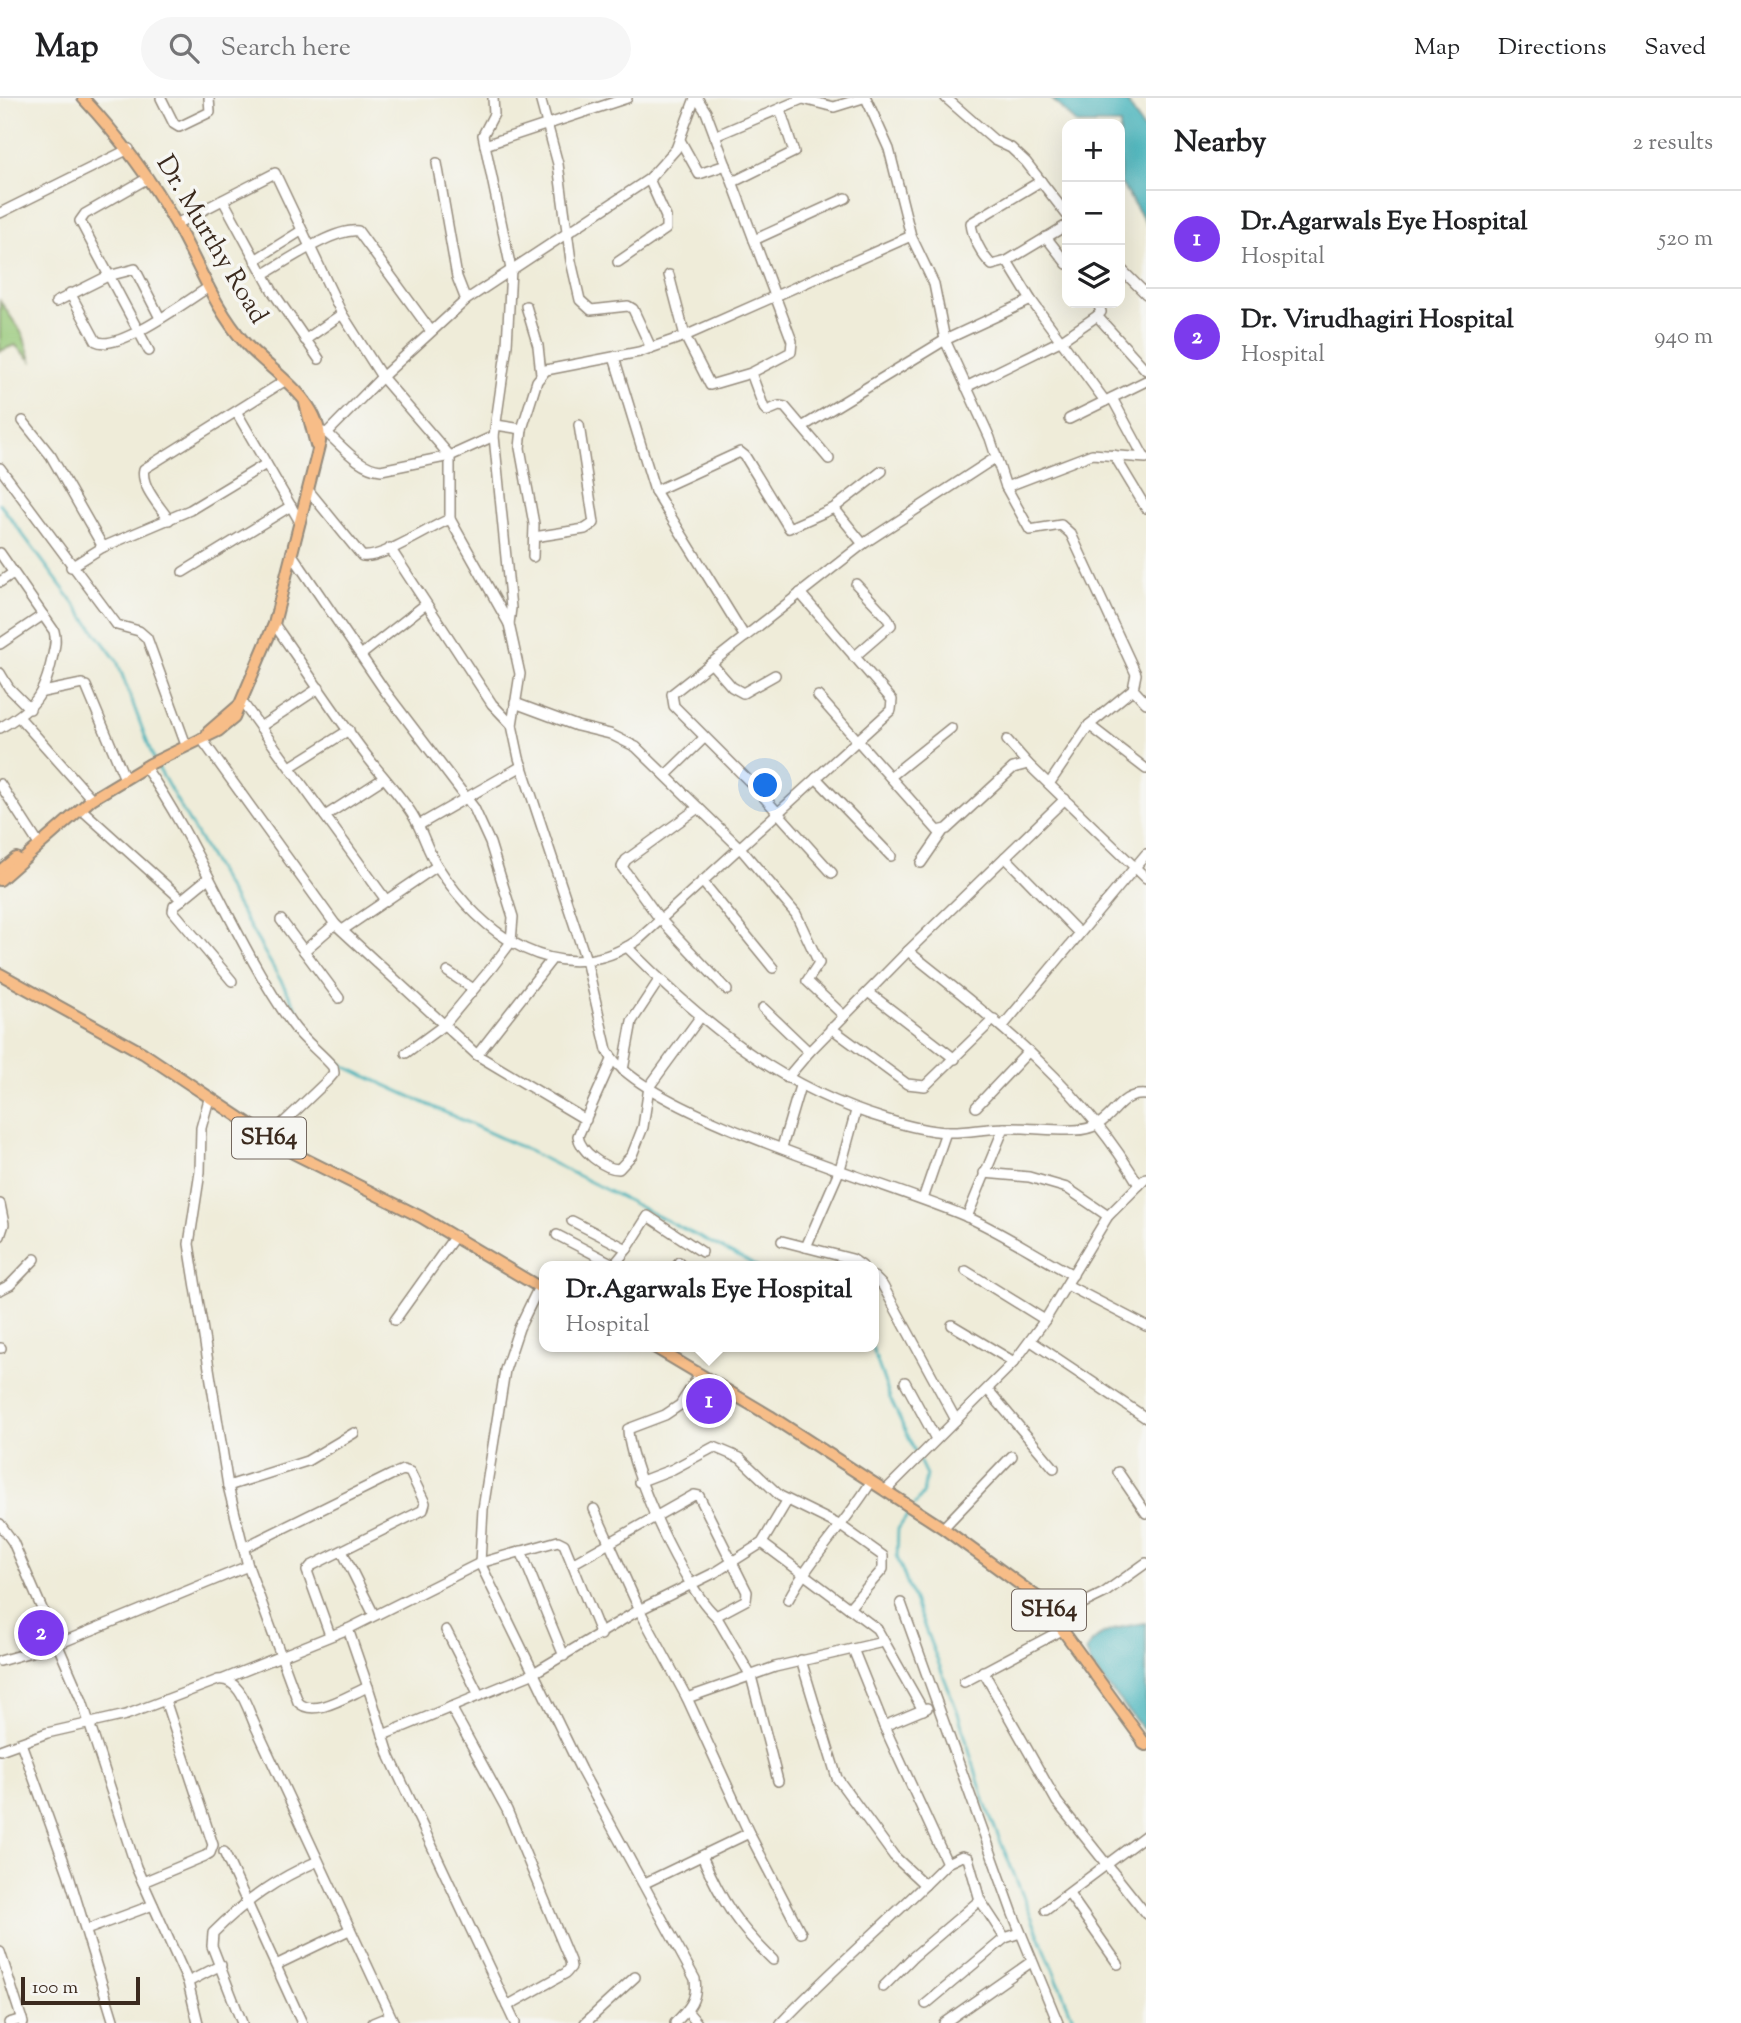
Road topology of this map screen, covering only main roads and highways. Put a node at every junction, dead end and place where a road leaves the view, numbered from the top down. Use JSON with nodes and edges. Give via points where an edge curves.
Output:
{"nodes":[{"id":1,"x":86,"y":99,"type":"edge"},
{"id":2,"x":304,"y":400,"type":"junction"},
{"id":3,"x":318,"y":450,"type":"junction"},
{"id":4,"x":64,"y":825,"type":"junction"},
{"id":5,"x":0,"y":871,"type":"edge"},
{"id":6,"x":0,"y":880,"type":"edge"},
{"id":7,"x":0,"y":974,"type":"edge"},
{"id":8,"x":539,"y":1287,"type":"edge"},
{"id":9,"x":663,"y":1352,"type":"edge"},
{"id":10,"x":1145,"y":1744,"type":"edge"}],
"edges":[{"from":1,"to":2,"type":"main road","name":"Dr. Murthy Road","via":[[148,178],[244,342]]},
{"from":2,"to":3,"type":"main road"},
{"from":2,"to":3,"type":"main road","name":"Dr. Murthy Road","via":[[323,432]]},
{"from":3,"to":4,"type":"main road","via":[[274,624],[241,704],[202,737],[92,799]]},
{"from":4,"to":5,"type":"main road"},
{"from":4,"to":6,"type":"main road"},
{"from":7,"to":8,"type":"main road","number":"SH64","via":[[142,1053],[271,1139],[455,1236]]},
{"from":9,"to":10,"type":"main road","number":"SH64","via":[[943,1528],[1023,1586],[1055,1617]]}]}
